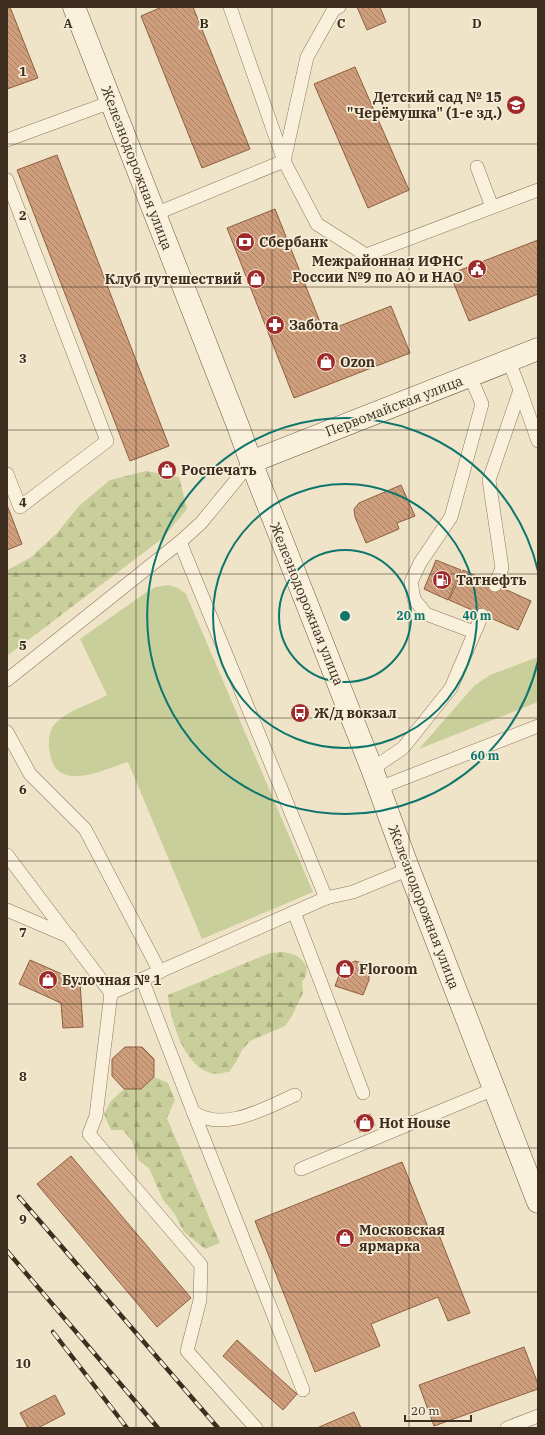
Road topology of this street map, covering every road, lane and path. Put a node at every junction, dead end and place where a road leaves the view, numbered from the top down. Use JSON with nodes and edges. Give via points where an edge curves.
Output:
{"nodes":[{"id":1,"x":74,"y":7,"type":"edge"},
{"id":2,"x":230,"y":7,"type":"edge"},
{"id":3,"x":339,"y":7,"type":"edge"},
{"id":4,"x":111,"y":102,"type":"junction"},
{"id":5,"x":7,"y":140,"type":"edge"},
{"id":6,"x":284,"y":161,"type":"junction"},
{"id":7,"x":477,"y":167,"type":"dead end"},
{"id":8,"x":7,"y":180,"type":"edge"},
{"id":9,"x":538,"y":190,"type":"edge"},
{"id":10,"x":492,"y":208,"type":"junction"},
{"id":11,"x":154,"y":214,"type":"junction"},
{"id":12,"x":538,"y":349,"type":"edge"},
{"id":13,"x":509,"y":361,"type":"junction"},
{"id":14,"x":470,"y":376,"type":"junction"},
{"id":15,"x":520,"y":390,"type":"junction"},
{"id":16,"x":538,"y":441,"type":"edge"},
{"id":17,"x":251,"y":462,"type":"junction"},
{"id":18,"x":7,"y":474,"type":"edge"},
{"id":19,"x":180,"y":542,"type":"junction"},
{"id":20,"x":495,"y":585,"type":"dead end"},
{"id":21,"x":482,"y":615,"type":"dead end"},
{"id":22,"x":474,"y":632,"type":"junction"},
{"id":23,"x":7,"y":680,"type":"edge"},
{"id":24,"x":538,"y":726,"type":"edge"},
{"id":25,"x":7,"y":732,"type":"edge"},
{"id":26,"x":375,"y":778,"type":"junction"},
{"id":27,"x":7,"y":855,"type":"edge"},
{"id":28,"x":409,"y":869,"type":"junction"},
{"id":29,"x":326,"y":898,"type":"junction"},
{"id":30,"x":7,"y":910,"type":"edge"},
{"id":31,"x":294,"y":912,"type":"junction"},
{"id":32,"x":71,"y":938,"type":"junction"},
{"id":33,"x":160,"y":972,"type":"junction"},
{"id":34,"x":142,"y":980,"type":"junction"},
{"id":35,"x":111,"y":993,"type":"junction"},
{"id":36,"x":494,"y":1090,"type":"junction"},
{"id":37,"x":363,"y":1092,"type":"dead end"},
{"id":38,"x":295,"y":1095,"type":"dead end"},
{"id":39,"x":193,"y":1112,"type":"junction"},
{"id":40,"x":301,"y":1169,"type":"dead end"},
{"id":41,"x":536,"y":1190,"type":"edge"},
{"id":42,"x":303,"y":1390,"type":"dead end"},
{"id":43,"x":538,"y":1416,"type":"edge"},
{"id":44,"x":256,"y":1428,"type":"edge"},
{"id":45,"x":508,"y":1428,"type":"edge"}],
"edges":[{"from":1,"to":4,"type":"main road","name":"Железнодорожная улица"},
{"from":2,"to":6,"type":"lane"},
{"from":3,"to":6,"type":"lane","via":[[334,9],[307,57]]},
{"from":4,"to":5,"type":"lane"},
{"from":4,"to":11,"type":"main road","name":"Железнодорожная улица"},
{"from":6,"to":10,"type":"lane","via":[[318,224],[366,255]]},
{"from":6,"to":11,"type":"lane"},
{"from":7,"to":10,"type":"lane"},
{"from":8,"to":18,"type":"lane","via":[[107,441],[20,507]]},
{"from":9,"to":10,"type":"lane"},
{"from":11,"to":17,"type":"main road","name":"Железнодорожная улица"},
{"from":12,"to":13,"type":"main road","name":"Первомайская улица"},
{"from":13,"to":14,"type":"main road","name":"Первомайская улица"},
{"from":13,"to":15,"type":"lane"},
{"from":14,"to":17,"type":"main road","name":"Первомайская улица"},
{"from":14,"to":22,"type":"lane","via":[[482,404],[451,517],[420,563],[411,582],[414,599],[426,614]]},
{"from":15,"to":16,"type":"lane"},
{"from":15,"to":20,"type":"lane","via":[[489,480],[502,568]]},
{"from":17,"to":19,"type":"lane","via":[[201,523]]},
{"from":17,"to":26,"type":"main road","name":"Железнодорожная улица"},
{"from":19,"to":23,"type":"lane"},
{"from":19,"to":29,"type":"lane"},
{"from":21,"to":22,"type":"lane"},
{"from":22,"to":26,"type":"lane","via":[[451,688]]},
{"from":24,"to":26,"type":"lane"},
{"from":25,"to":33,"type":"lane","via":[[30,774],[85,829]]},
{"from":26,"to":28,"type":"main road","name":"Железнодорожная улица"},
{"from":27,"to":32,"type":"lane"},
{"from":28,"to":29,"type":"lane","via":[[353,892]]},
{"from":28,"to":36,"type":"main road","name":"Железнодорожная улица"},
{"from":29,"to":31,"type":"lane"},
{"from":30,"to":32,"type":"lane"},
{"from":31,"to":33,"type":"lane"},
{"from":31,"to":37,"type":"lane"},
{"from":32,"to":35,"type":"lane"},
{"from":33,"to":34,"type":"lane"},
{"from":34,"to":35,"type":"lane"},
{"from":34,"to":39,"type":"lane"},
{"from":35,"to":44,"type":"lane","via":[[96,1116],[89,1134],[201,1265],[200,1300],[187,1351]]},
{"from":36,"to":40,"type":"lane"},
{"from":36,"to":41,"type":"main road","name":"Железнодорожная улица"},
{"from":38,"to":39,"type":"lane","via":[[241,1118],[201,1118]]},
{"from":39,"to":42,"type":"lane"},
{"from":43,"to":45,"type":"lane"}]}
